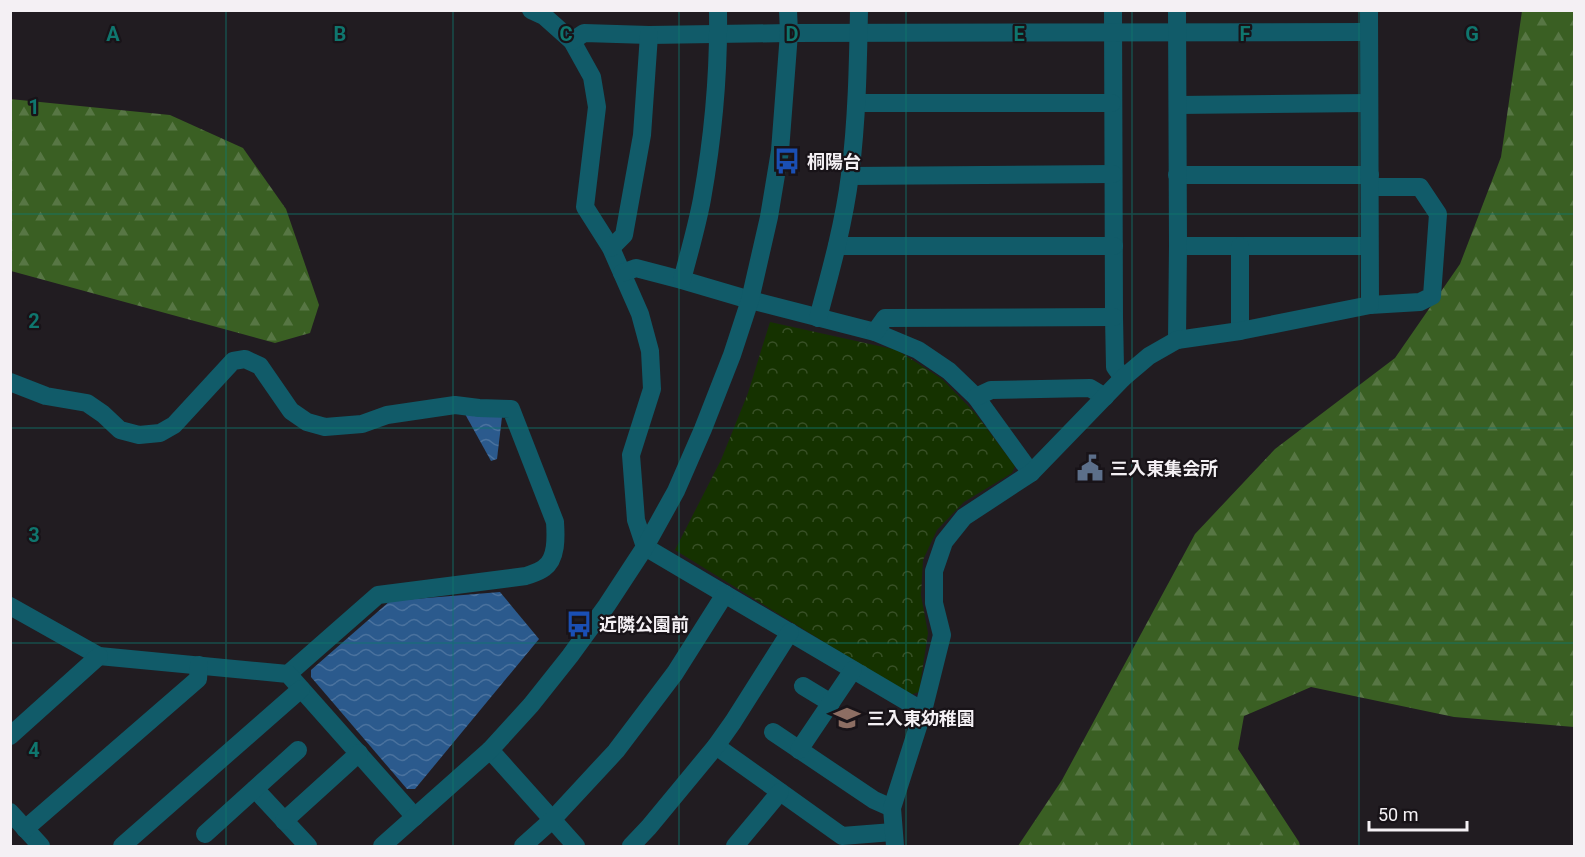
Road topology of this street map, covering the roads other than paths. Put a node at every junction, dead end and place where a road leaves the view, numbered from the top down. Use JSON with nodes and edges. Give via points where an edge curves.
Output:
{"nodes":[{"id":1,"x":531,"y":10,"type":"edge"},
{"id":2,"x":718,"y":10,"type":"edge"},
{"id":3,"x":788,"y":10,"type":"edge"},
{"id":4,"x":859,"y":10,"type":"edge"},
{"id":5,"x":1113,"y":10,"type":"edge"},
{"id":6,"x":1177,"y":10,"type":"edge"},
{"id":7,"x":1369,"y":10,"type":"edge"},
{"id":8,"x":1112,"y":32,"type":"junction"},
{"id":9,"x":1369,"y":32,"type":"junction"},
{"id":10,"x":789,"y":33,"type":"junction"},
{"id":11,"x":858,"y":33,"type":"junction"},
{"id":12,"x":1177,"y":33,"type":"junction"},
{"id":13,"x":718,"y":35,"type":"junction"},
{"id":14,"x":649,"y":36,"type":"junction"},
{"id":15,"x":572,"y":41,"type":"junction"},
{"id":16,"x":857,"y":103,"type":"junction"},
{"id":17,"x":1112,"y":103,"type":"junction"},
{"id":18,"x":1369,"y":104,"type":"junction"},
{"id":19,"x":1178,"y":105,"type":"junction"},
{"id":20,"x":1113,"y":174,"type":"junction"},
{"id":21,"x":1177,"y":175,"type":"junction"},
{"id":22,"x":850,"y":176,"type":"junction"},
{"id":23,"x":1370,"y":181,"type":"junction"},
{"id":24,"x":837,"y":246,"type":"junction"},
{"id":25,"x":1114,"y":246,"type":"junction"},
{"id":26,"x":1178,"y":246,"type":"junction"},
{"id":27,"x":1240,"y":246,"type":"junction"},
{"id":28,"x":1369,"y":246,"type":"junction"},
{"id":29,"x":611,"y":248,"type":"junction"},
{"id":30,"x":622,"y":273,"type":"junction"},
{"id":31,"x":682,"y":280,"type":"junction"},
{"id":32,"x":750,"y":300,"type":"junction"},
{"id":33,"x":1370,"y":305,"type":"junction"},
{"id":34,"x":1114,"y":317,"type":"junction"},
{"id":35,"x":818,"y":318,"type":"junction"},
{"id":36,"x":1240,"y":331,"type":"junction"},
{"id":37,"x":875,"y":332,"type":"junction"},
{"id":38,"x":1177,"y":340,"type":"junction"},
{"id":39,"x":1123,"y":378,"type":"junction"},
{"id":40,"x":10,"y":382,"type":"edge"},
{"id":41,"x":976,"y":397,"type":"junction"},
{"id":42,"x":1105,"y":397,"type":"junction"},
{"id":43,"x":1031,"y":473,"type":"junction"},
{"id":44,"x":645,"y":547,"type":"junction"},
{"id":45,"x":724,"y":594,"type":"junction"},
{"id":46,"x":10,"y":606,"type":"edge"},
{"id":47,"x":790,"y":632,"type":"junction"},
{"id":48,"x":99,"y":656,"type":"junction"},
{"id":49,"x":199,"y":665,"type":"junction"},
{"id":50,"x":853,"y":670,"type":"junction"},
{"id":51,"x":288,"y":674,"type":"junction"},
{"id":52,"x":803,"y":686,"type":"dead end"},
{"id":53,"x":301,"y":689,"type":"junction"},
{"id":54,"x":831,"y":703,"type":"junction"},
{"id":55,"x":923,"y":711,"type":"junction"},
{"id":56,"x":773,"y":732,"type":"dead end"},
{"id":57,"x":10,"y":736,"type":"edge"},
{"id":58,"x":716,"y":746,"type":"junction"},
{"id":59,"x":298,"y":750,"type":"dead end"},
{"id":60,"x":490,"y":750,"type":"junction"},
{"id":61,"x":799,"y":750,"type":"junction"},
{"id":62,"x":358,"y":753,"type":"junction"},
{"id":63,"x":255,"y":789,"type":"junction"},
{"id":64,"x":780,"y":792,"type":"junction"},
{"id":65,"x":892,"y":808,"type":"junction"},
{"id":66,"x":10,"y":812,"type":"edge"},
{"id":67,"x":415,"y":817,"type":"junction"},
{"id":68,"x":552,"y":820,"type":"junction"},
{"id":69,"x":284,"y":821,"type":"junction"},
{"id":70,"x":25,"y":829,"type":"junction"},
{"id":71,"x":205,"y":834,"type":"dead end"},
{"id":72,"x":894,"y":839,"type":"edge"},
{"id":73,"x":837,"y":841,"type":"edge"},
{"id":74,"x":305,"y":845,"type":"edge"},
{"id":75,"x":41,"y":846,"type":"edge"},
{"id":76,"x":122,"y":846,"type":"edge"},
{"id":77,"x":382,"y":846,"type":"edge"},
{"id":78,"x":523,"y":846,"type":"edge"},
{"id":79,"x":576,"y":846,"type":"edge"},
{"id":80,"x":631,"y":846,"type":"edge"},
{"id":81,"x":735,"y":846,"type":"edge"}],
"edges":[{"from":1,"to":15,"type":"street","via":[[544,16]]},
{"from":2,"to":13,"type":"street"},
{"from":3,"to":10,"type":"street"},
{"from":4,"to":11,"type":"street"},
{"from":5,"to":8,"type":"street"},
{"from":6,"to":12,"type":"street"},
{"from":7,"to":9,"type":"street"},
{"from":8,"to":11,"type":"street"},
{"from":8,"to":12,"type":"street"},
{"from":8,"to":17,"type":"street"},
{"from":9,"to":12,"type":"street"},
{"from":9,"to":18,"type":"street"},
{"from":10,"to":11,"type":"street"},
{"from":10,"to":13,"type":"street"},
{"from":10,"to":32,"type":"street","via":[[780,151]]},
{"from":11,"to":16,"type":"street"},
{"from":12,"to":19,"type":"street"},
{"from":13,"to":14,"type":"street"},
{"from":13,"to":31,"type":"street","via":[[714,118],[701,200]]},
{"from":14,"to":15,"type":"street","via":[[584,33]]},
{"from":14,"to":29,"type":"street","via":[[640,146],[624,235]]},
{"from":15,"to":29,"type":"street","via":[[592,77],[597,107],[585,207]]},
{"from":16,"to":17,"type":"street"},
{"from":16,"to":22,"type":"street"},
{"from":17,"to":20,"type":"street"},
{"from":18,"to":19,"type":"street"},
{"from":18,"to":23,"type":"street"},
{"from":19,"to":21,"type":"street"},
{"from":20,"to":22,"type":"street"},
{"from":20,"to":25,"type":"street"},
{"from":21,"to":23,"type":"street"},
{"from":21,"to":26,"type":"street"},
{"from":22,"to":24,"type":"street"},
{"from":23,"to":28,"type":"street"},
{"from":23,"to":33,"type":"street","via":[[1420,186],[1438,214],[1432,296],[1420,302]]},
{"from":24,"to":25,"type":"street"},
{"from":24,"to":35,"type":"street"},
{"from":25,"to":34,"type":"street"},
{"from":26,"to":27,"type":"street"},
{"from":26,"to":38,"type":"street"},
{"from":27,"to":28,"type":"street"},
{"from":27,"to":36,"type":"street"},
{"from":28,"to":33,"type":"street"},
{"from":29,"to":30,"type":"street"},
{"from":30,"to":31,"type":"street","via":[[636,268]]},
{"from":30,"to":44,"type":"street","via":[[640,314],[650,351],[652,389],[631,455],[636,520]]},
{"from":31,"to":32,"type":"street"},
{"from":32,"to":35,"type":"street"},
{"from":32,"to":44,"type":"street","via":[[703,429],[676,491]]},
{"from":33,"to":36,"type":"street"},
{"from":34,"to":37,"type":"street","via":[[885,318]]},
{"from":34,"to":39,"type":"street","via":[[1115,367]]},
{"from":35,"to":37,"type":"street"},
{"from":36,"to":38,"type":"street"},
{"from":37,"to":41,"type":"street","via":[[918,350],[949,371]]},
{"from":38,"to":39,"type":"street","via":[[1149,356]]},
{"from":39,"to":42,"type":"street"},
{"from":40,"to":51,"type":"street","via":[[46,396],[87,403],[120,429],[140,435],[160,434],[174,425],[233,361],[245,359],[261,366],[291,411],[307,422],[325,427],[362,424],[387,415],[455,405],[511,409],[555,522],[552,558],[545,568],[526,576],[378,595]]},
{"from":41,"to":42,"type":"street","via":[[991,390],[1090,388]]},
{"from":41,"to":43,"type":"street"},
{"from":42,"to":43,"type":"street"},
{"from":43,"to":55,"type":"street","via":[[964,517],[944,542],[934,571],[934,603],[942,635]]},
{"from":44,"to":45,"type":"street"},
{"from":44,"to":60,"type":"street","via":[[570,656]]},
{"from":45,"to":47,"type":"street"},
{"from":45,"to":68,"type":"street","via":[[675,673],[616,751]]},
{"from":46,"to":48,"type":"street"},
{"from":47,"to":50,"type":"street"},
{"from":47,"to":58,"type":"street"},
{"from":48,"to":49,"type":"street"},
{"from":48,"to":57,"type":"street"},
{"from":49,"to":51,"type":"street"},
{"from":49,"to":70,"type":"street","via":[[198,678]]},
{"from":50,"to":54,"type":"street"},
{"from":50,"to":55,"type":"street"},
{"from":51,"to":53,"type":"street"},
{"from":52,"to":54,"type":"street"},
{"from":53,"to":62,"type":"street"},
{"from":53,"to":76,"type":"street"},
{"from":54,"to":61,"type":"street"},
{"from":55,"to":65,"type":"street"},
{"from":56,"to":61,"type":"street"},
{"from":58,"to":64,"type":"street"},
{"from":58,"to":80,"type":"street"},
{"from":59,"to":63,"type":"street"},
{"from":60,"to":67,"type":"street"},
{"from":60,"to":68,"type":"street"},
{"from":61,"to":65,"type":"street"},
{"from":62,"to":67,"type":"street"},
{"from":62,"to":69,"type":"street"},
{"from":63,"to":69,"type":"street"},
{"from":63,"to":71,"type":"street"},
{"from":64,"to":73,"type":"street"},
{"from":64,"to":81,"type":"street"},
{"from":65,"to":72,"type":"street"},
{"from":66,"to":70,"type":"street"},
{"from":67,"to":77,"type":"street"},
{"from":68,"to":78,"type":"street"},
{"from":68,"to":79,"type":"street"},
{"from":69,"to":74,"type":"street"},
{"from":70,"to":75,"type":"street"},
{"from":72,"to":73,"type":"street"}]}
